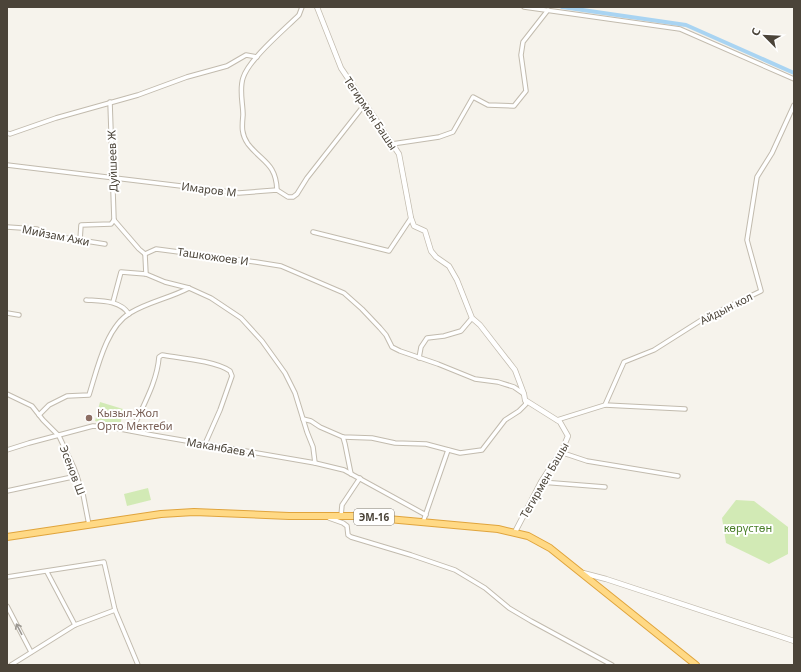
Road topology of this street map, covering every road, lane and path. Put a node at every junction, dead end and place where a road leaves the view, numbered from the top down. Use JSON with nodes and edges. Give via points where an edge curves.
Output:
{"nodes":[{"id":1,"x":302,"y":7,"type":"edge"},
{"id":2,"x":317,"y":7,"type":"edge"},
{"id":3,"x":524,"y":7,"type":"edge"},
{"id":4,"x":548,"y":10,"type":"junction"},
{"id":5,"x":257,"y":57,"type":"junction"},
{"id":6,"x":794,"y":79,"type":"edge"},
{"id":7,"x":110,"y":102,"type":"junction"},
{"id":8,"x":365,"y":104,"type":"junction"},
{"id":9,"x":794,"y":105,"type":"edge"},
{"id":10,"x":7,"y":133,"type":"edge"},
{"id":11,"x":392,"y":144,"type":"junction"},
{"id":12,"x":7,"y":165,"type":"edge"},
{"id":13,"x":112,"y":178,"type":"junction"},
{"id":14,"x":277,"y":190,"type":"junction"},
{"id":15,"x":411,"y":218,"type":"junction"},
{"id":16,"x":114,"y":220,"type":"junction"},
{"id":17,"x":7,"y":227,"type":"edge"},
{"id":18,"x":313,"y":232,"type":"dead end"},
{"id":19,"x":80,"y":240,"type":"junction"},
{"id":20,"x":105,"y":244,"type":"dead end"},
{"id":21,"x":145,"y":254,"type":"junction"},
{"id":22,"x":146,"y":274,"type":"junction"},
{"id":23,"x":189,"y":288,"type":"junction"},
{"id":24,"x":86,"y":300,"type":"dead end"},
{"id":25,"x":113,"y":302,"type":"junction"},
{"id":26,"x":7,"y":314,"type":"edge"},
{"id":27,"x":129,"y":314,"type":"junction"},
{"id":28,"x":19,"y":315,"type":"dead end"},
{"id":29,"x":472,"y":318,"type":"junction"},
{"id":30,"x":419,"y":358,"type":"junction"},
{"id":31,"x":7,"y":394,"type":"edge"},
{"id":32,"x":524,"y":394,"type":"junction"},
{"id":33,"x":525,"y":400,"type":"junction"},
{"id":34,"x":605,"y":405,"type":"junction"},
{"id":35,"x":685,"y":409,"type":"dead end"},
{"id":36,"x":39,"y":415,"type":"junction"},
{"id":37,"x":303,"y":419,"type":"junction"},
{"id":38,"x":557,"y":420,"type":"junction"},
{"id":39,"x":132,"y":431,"type":"junction"},
{"id":40,"x":60,"y":436,"type":"junction"},
{"id":41,"x":343,"y":436,"type":"junction"},
{"id":42,"x":205,"y":444,"type":"junction"},
{"id":43,"x":7,"y":450,"type":"edge"},
{"id":44,"x":448,"y":450,"type":"junction"},
{"id":45,"x":560,"y":452,"type":"junction"},
{"id":46,"x":315,"y":463,"type":"junction"},
{"id":47,"x":351,"y":474,"type":"junction"},
{"id":48,"x":77,"y":476,"type":"junction"},
{"id":49,"x":678,"y":476,"type":"dead end"},
{"id":50,"x":360,"y":478,"type":"junction"},
{"id":51,"x":541,"y":482,"type":"junction"},
{"id":52,"x":605,"y":487,"type":"dead end"},
{"id":53,"x":7,"y":490,"type":"edge"},
{"id":54,"x":426,"y":515,"type":"junction"},
{"id":55,"x":321,"y":516,"type":"junction"},
{"id":56,"x":341,"y":516,"type":"junction"},
{"id":57,"x":423,"y":522,"type":"junction"},
{"id":58,"x":89,"y":525,"type":"junction"},
{"id":59,"x":515,"y":532,"type":"junction"},
{"id":60,"x":7,"y":537,"type":"edge"},
{"id":61,"x":47,"y":572,"type":"junction"},
{"id":62,"x":581,"y":573,"type":"junction"},
{"id":63,"x":7,"y":577,"type":"edge"},
{"id":64,"x":7,"y":606,"type":"edge"},
{"id":65,"x":116,"y":610,"type":"junction"},
{"id":66,"x":75,"y":625,"type":"junction"},
{"id":67,"x":794,"y":641,"type":"edge"},
{"id":68,"x":31,"y":652,"type":"junction"},
{"id":69,"x":11,"y":665,"type":"edge"},
{"id":70,"x":138,"y":665,"type":"edge"},
{"id":71,"x":612,"y":665,"type":"edge"},
{"id":72,"x":696,"y":665,"type":"edge"}],
"edges":[{"from":1,"to":5,"type":"street","via":[[299,14]]},
{"from":2,"to":8,"type":"street","name":"Тегирмен Башы","via":[[341,68]]},
{"from":3,"to":4,"type":"street"},
{"from":4,"to":6,"type":"street","via":[[680,29]]},
{"from":4,"to":11,"type":"street","via":[[523,42],[521,56],[526,91],[514,106],[488,105],[473,97],[453,132],[439,138]]},
{"from":5,"to":7,"type":"street","via":[[246,55],[227,66]]},
{"from":5,"to":14,"type":"street","via":[[243,78],[242,135],[275,174]]},
{"from":7,"to":10,"type":"street"},
{"from":7,"to":13,"type":"street","name":"Дуйшеев Ж"},
{"from":8,"to":11,"type":"street","name":"Тегирмен Башы"},
{"from":8,"to":14,"type":"street","name":"Имаров М","via":[[293,198]]},
{"from":9,"to":34,"type":"street","name":"Айдын кол","via":[[772,153],[757,177],[747,240],[761,291],[703,319],[654,350],[624,362]]},
{"from":11,"to":15,"type":"street","name":"Тегирмен Башы","via":[[399,154]]},
{"from":12,"to":13,"type":"street","name":"Имаров М"},
{"from":13,"to":14,"type":"street","name":"Имаров М","via":[[239,193]]},
{"from":13,"to":16,"type":"street","name":"Дуйшеев Ж"},
{"from":15,"to":18,"type":"street","via":[[389,251]]},
{"from":15,"to":29,"type":"street","via":[[414,226],[425,231],[431,251],[449,266]]},
{"from":16,"to":19,"type":"street","via":[[111,224],[81,225]]},
{"from":16,"to":21,"type":"street"},
{"from":17,"to":19,"type":"street","name":"Мийзам Ажи","via":[[37,230]]},
{"from":19,"to":20,"type":"street","name":"Мийзам Ажи"},
{"from":21,"to":22,"type":"street"},
{"from":21,"to":30,"type":"street","name":"Ташкожоев И","via":[[156,249],[281,266],[344,293],[386,334],[392,347]]},
{"from":22,"to":23,"type":"street"},
{"from":22,"to":25,"type":"street","via":[[121,272]]},
{"from":23,"to":27,"type":"street"},
{"from":23,"to":37,"type":"street","via":[[212,298],[241,318],[262,341],[285,372]]},
{"from":24,"to":25,"type":"street"},
{"from":25,"to":27,"type":"street","via":[[126,309]]},
{"from":26,"to":28,"type":"street"},
{"from":27,"to":36,"type":"street","via":[[119,323],[105,345],[89,395],[66,396],[49,405]]},
{"from":29,"to":30,"type":"street","via":[[461,331],[427,338]]},
{"from":29,"to":32,"type":"street","via":[[515,370]]},
{"from":30,"to":32,"type":"street","name":"Ташкожоев И","via":[[475,379],[514,387]]},
{"from":31,"to":36,"type":"street","name":"Эсенов Ш","via":[[32,406]]},
{"from":32,"to":33,"type":"street"},
{"from":33,"to":38,"type":"street","name":"Тегирмен Башы"},
{"from":33,"to":44,"type":"street","via":[[526,404],[505,420],[482,450],[460,453]]},
{"from":34,"to":35,"type":"street"},
{"from":34,"to":38,"type":"street"},
{"from":36,"to":40,"type":"street","name":"Эсенов Ш"},
{"from":37,"to":41,"type":"street"},
{"from":37,"to":46,"type":"street","via":[[313,447]]},
{"from":38,"to":45,"type":"street","name":"Тегирмен Башы","via":[[568,436]]},
{"from":39,"to":40,"type":"street","name":"Маканбаев А","via":[[93,426]]},
{"from":39,"to":42,"type":"street","name":"Маканбаев А"},
{"from":39,"to":42,"type":"street","via":[[155,379],[159,357],[162,355],[190,359],[225,368],[232,376]]},
{"from":40,"to":43,"type":"street","name":"Маканбаев А"},
{"from":40,"to":48,"type":"street","name":"Эсенов Ш"},
{"from":41,"to":44,"type":"street","via":[[426,444]]},
{"from":41,"to":47,"type":"street"},
{"from":42,"to":46,"type":"street","name":"Маканбаев А"},
{"from":44,"to":54,"type":"street"},
{"from":45,"to":49,"type":"street","via":[[587,461]]},
{"from":45,"to":51,"type":"street","name":"Тегирмен Башы"},
{"from":46,"to":47,"type":"street","name":"Маканбаев А"},
{"from":47,"to":50,"type":"street","name":"Маканбаев А"},
{"from":48,"to":53,"type":"street"},
{"from":48,"to":58,"type":"street","name":"Эсенов Ш"},
{"from":50,"to":54,"type":"street","name":"Маканбаев А"},
{"from":50,"to":56,"type":"street","via":[[342,505]]},
{"from":51,"to":52,"type":"street"},
{"from":51,"to":59,"type":"street","name":"Тегирмен Башы"},
{"from":54,"to":57,"type":"street"},
{"from":55,"to":56,"type":"highway","number":"ЭМ-16"},
{"from":55,"to":58,"type":"highway","number":"ЭМ-16","via":[[194,512],[161,514]]},
{"from":55,"to":71,"type":"street","via":[[343,523],[351,537],[454,570],[485,588],[509,608]]},
{"from":56,"to":57,"type":"highway","number":"ЭМ-16"},
{"from":57,"to":59,"type":"highway","number":"ЭМ-16"},
{"from":58,"to":60,"type":"highway","number":"ЭМ-16"},
{"from":59,"to":62,"type":"highway","number":"ЭМ-16","via":[[539,541]]},
{"from":61,"to":63,"type":"street"},
{"from":61,"to":65,"type":"street","via":[[104,562]]},
{"from":61,"to":66,"type":"street"},
{"from":62,"to":67,"type":"street"},
{"from":62,"to":72,"type":"highway","number":"ЭМ-16"},
{"from":68,"to":64,"type":"street","one_way":true},
{"from":65,"to":66,"type":"street"},
{"from":65,"to":70,"type":"street"},
{"from":66,"to":68,"type":"street"},
{"from":68,"to":69,"type":"street"}]}
